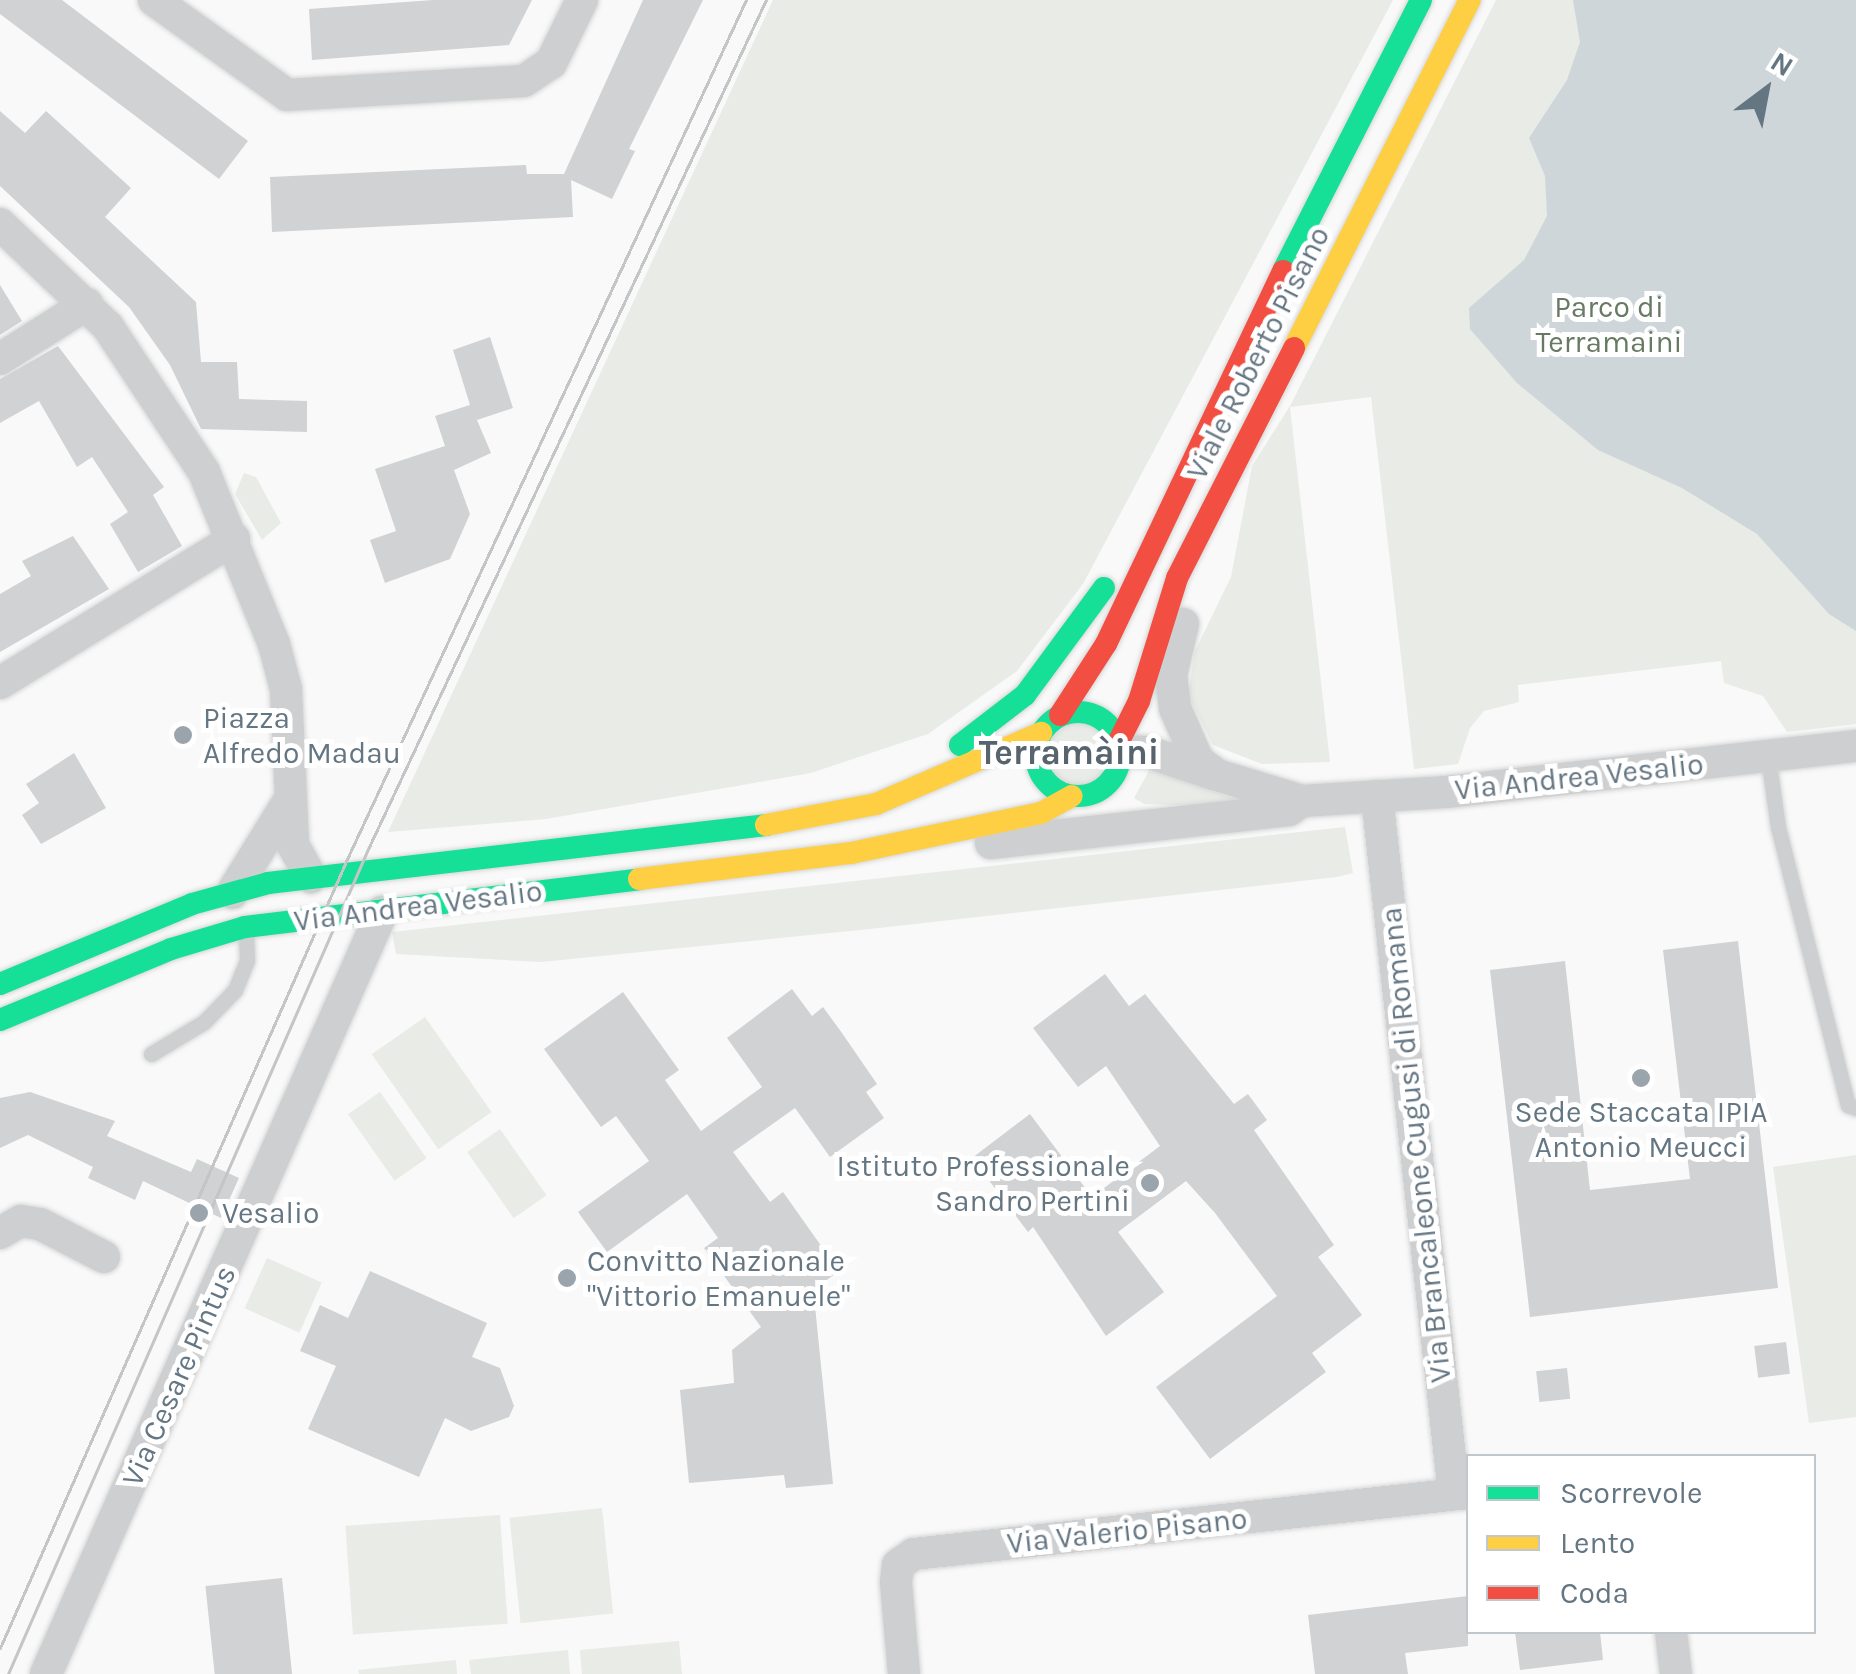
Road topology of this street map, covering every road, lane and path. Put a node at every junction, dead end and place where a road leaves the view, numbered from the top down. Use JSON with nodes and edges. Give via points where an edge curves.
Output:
{"nodes":[{"id":1,"x":154,"y":0,"type":"edge"},
{"id":2,"x":582,"y":0,"type":"edge"},
{"id":3,"x":1421,"y":0,"type":"edge"},
{"id":4,"x":1470,"y":0,"type":"edge"},
{"id":5,"x":194,"y":12,"type":"edge"},
{"id":6,"x":0,"y":224,"type":"edge"},
{"id":7,"x":87,"y":304,"type":"junction"},
{"id":8,"x":0,"y":359,"type":"edge"},
{"id":9,"x":1222,"y":392,"type":"junction"},
{"id":10,"x":1200,"y":536,"type":"junction"},
{"id":11,"x":234,"y":539,"type":"junction"},
{"id":12,"x":1062,"y":654,"type":"joint"},
{"id":13,"x":0,"y":683,"type":"edge"},
{"id":14,"x":1060,"y":715,"type":"junction"},
{"id":15,"x":1040,"y":734,"type":"junction"},
{"id":16,"x":1120,"y":746,"type":"junction"},
{"id":17,"x":1856,"y":746,"type":"edge"},
{"id":18,"x":1768,"y":757,"type":"junction"},
{"id":19,"x":1217,"y":775,"type":"junction"},
{"id":20,"x":1079,"y":796,"type":"junction"},
{"id":21,"x":1377,"y":796,"type":"junction"},
{"id":22,"x":1302,"y":800,"type":"junction"},
{"id":23,"x":288,"y":804,"type":"junction"},
{"id":24,"x":1142,"y":825,"type":"junction"},
{"id":25,"x":738,"y":826,"type":"junction"},
{"id":26,"x":851,"y":853,"type":"junction"},
{"id":27,"x":311,"y":877,"type":"junction"},
{"id":28,"x":232,"y":893,"type":"junction"},
{"id":29,"x":382,"y":912,"type":"junction"},
{"id":30,"x":246,"y":927,"type":"junction"},
{"id":31,"x":0,"y":984,"type":"edge"},
{"id":32,"x":0,"y":1020,"type":"edge"},
{"id":33,"x":151,"y":1054,"type":"dead end"},
{"id":34,"x":1856,"y":1108,"type":"edge"},
{"id":35,"x":0,"y":1233,"type":"edge"},
{"id":36,"x":104,"y":1257,"type":"dead end"},
{"id":37,"x":1461,"y":1494,"type":"edge"},
{"id":38,"x":1671,"y":1634,"type":"edge"},
{"id":39,"x":46,"y":1674,"type":"edge"},
{"id":40,"x":904,"y":1674,"type":"edge"},
{"id":41,"x":1676,"y":1674,"type":"edge"}],
"edges":[{"from":1,"to":5,"type":"street"},
{"from":2,"to":5,"type":"street","via":[[551,64],[524,81],[287,95]]},
{"from":3,"to":9,"type":"main road","name":"Viale Roberto Pisano"},
{"from":4,"to":10,"type":"main road","name":"Viale Roberto Pisano"},
{"from":6,"to":7,"type":"street"},
{"from":7,"to":8,"type":"street"},
{"from":7,"to":11,"type":"street","via":[[204,472]]},
{"from":9,"to":12,"type":"main road","name":"Viale Roberto Pisano","via":[[1194,422],[1128,550]]},
{"from":9,"to":14,"type":"main road","name":"Viale Roberto Pisano","via":[[1213,428],[1106,644]]},
{"from":10,"to":16,"type":"main road","name":"Viale Roberto Pisano","via":[[1178,578]]},
{"from":10,"to":19,"type":"street","via":[[1172,675],[1184,737]]},
{"from":11,"to":13,"type":"street"},
{"from":11,"to":23,"type":"street","via":[[264,606],[286,689]]},
{"from":12,"to":25,"type":"main road","name":"Via Andrea Vesalio","via":[[1025,695],[944,754],[877,783]]},
{"from":14,"to":15,"type":"main road"},
{"from":14,"to":16,"type":"main road","via":[[1100,718]]},
{"from":15,"to":20,"type":"main road","via":[[1040,774]]},
{"from":15,"to":25,"type":"main road","name":"Via Andrea Vesalio","via":[[1013,740],[876,804],[821,818]]},
{"from":16,"to":19,"type":"street","name":"Via Andrea Vesalio"},
{"from":16,"to":20,"type":"main road","via":[[1115,776]]},
{"from":17,"to":18,"type":"street","name":"Via Andrea Vesalio"},
{"from":18,"to":21,"type":"street","name":"Via Andrea Vesalio"},
{"from":18,"to":34,"type":"lane","via":[[1782,846],[1848,1105]]},
{"from":19,"to":22,"type":"street","name":"Via Andrea Vesalio"},
{"from":20,"to":24,"type":"street"},
{"from":20,"to":26,"type":"main road","name":"Via Andrea Vesalio","via":[[1041,813]]},
{"from":21,"to":22,"type":"street","name":"Via Andrea Vesalio"},
{"from":21,"to":37,"type":"street","name":"Via Brancaleone Cugusi di Romana"},
{"from":22,"to":24,"type":"street","name":"Via Andrea Vesalio","via":[[1289,810]]},
{"from":23,"to":27,"type":"street","via":[[297,862]]},
{"from":23,"to":28,"type":"street"},
{"from":24,"to":26,"type":"street","name":"Via Andrea Vesalio","via":[[874,858]]},
{"from":25,"to":27,"type":"main road","name":"Via Andrea Vesalio"},
{"from":26,"to":29,"type":"main road","name":"Via Andrea Vesalio"},
{"from":27,"to":28,"type":"main road","name":"Via Andrea Vesalio"},
{"from":28,"to":31,"type":"main road","name":"Via Andrea Vesalio"},
{"from":29,"to":30,"type":"main road","name":"Via Andrea Vesalio"},
{"from":29,"to":39,"type":"street","name":"Via Cesare Pintus"},
{"from":30,"to":32,"type":"main road","name":"Via Andrea Vesalio","via":[[171,949]]},
{"from":30,"to":33,"type":"lane","via":[[247,960],[235,990],[204,1022]]},
{"from":35,"to":36,"type":"street","via":[[21,1221],[40,1224]]},
{"from":37,"to":40,"type":"street","name":"Via Valerio Pisano","via":[[914,1554],[898,1565],[896,1582]]},
{"from":38,"to":41,"type":"street"}]}
